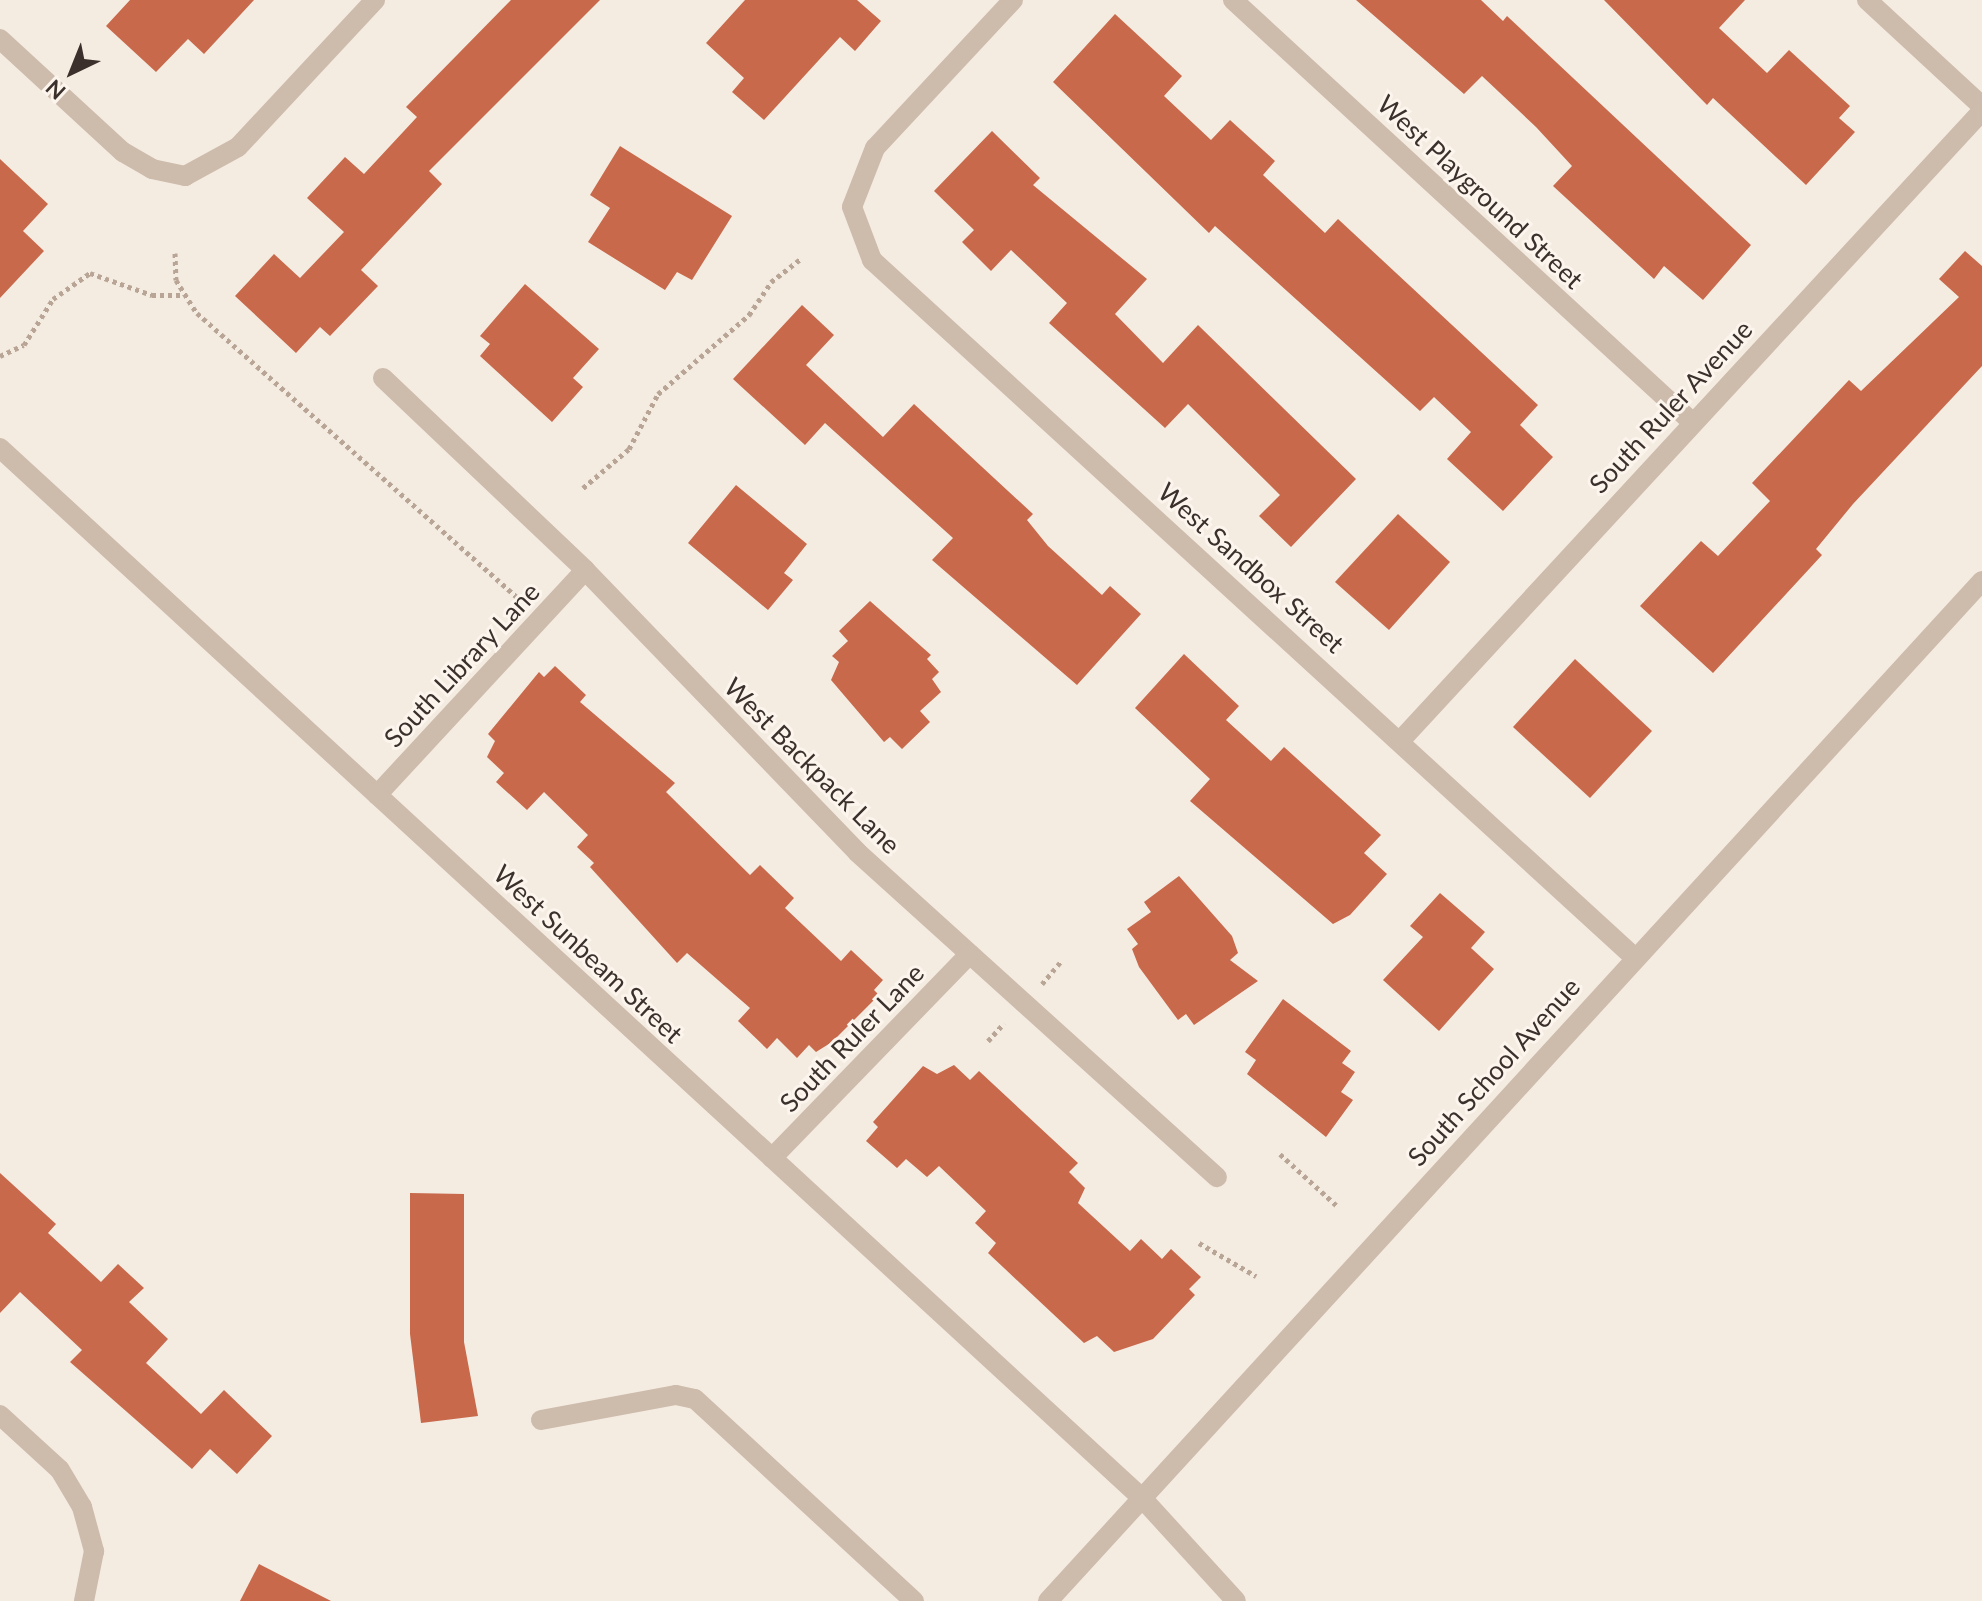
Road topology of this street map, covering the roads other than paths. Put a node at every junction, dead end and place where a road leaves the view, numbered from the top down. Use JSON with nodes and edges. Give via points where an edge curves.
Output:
{"nodes":[{"id":1,"x":375,"y":0,"type":"edge"},
{"id":2,"x":1013,"y":0,"type":"edge"},
{"id":3,"x":1233,"y":0,"type":"edge"},
{"id":4,"x":1867,"y":0,"type":"edge"},
{"id":5,"x":0,"y":39,"type":"edge"},
{"id":6,"x":1982,"y":108,"type":"edge"},
{"id":7,"x":383,"y":378,"type":"dead end"},
{"id":8,"x":1692,"y":422,"type":"junction"},
{"id":9,"x":0,"y":448,"type":"edge"},
{"id":10,"x":585,"y":570,"type":"junction"},
{"id":11,"x":1982,"y":581,"type":"edge"},
{"id":12,"x":1401,"y":740,"type":"junction"},
{"id":13,"x":377,"y":795,"type":"junction"},
{"id":14,"x":970,"y":954,"type":"junction"},
{"id":15,"x":1633,"y":956,"type":"junction"},
{"id":16,"x":772,"y":1158,"type":"junction"},
{"id":17,"x":1217,"y":1177,"type":"dead end"},
{"id":18,"x":0,"y":1415,"type":"edge"},
{"id":19,"x":541,"y":1420,"type":"dead end"},
{"id":20,"x":1142,"y":1498,"type":"junction"},
{"id":21,"x":84,"y":1601,"type":"edge"},
{"id":22,"x":914,"y":1601,"type":"edge"},
{"id":23,"x":1048,"y":1601,"type":"edge"},
{"id":24,"x":1236,"y":1601,"type":"edge"}],
"edges":[{"from":1,"to":5,"type":"street","via":[[238,147],[185,176],[152,169],[123,152]]},
{"from":2,"to":12,"type":"street","name":"West Sandbox Street","via":[[875,148],[852,207],[872,260]]},
{"from":3,"to":8,"type":"street","name":"West Playground Street"},
{"from":4,"to":6,"type":"street"},
{"from":6,"to":8,"type":"street","name":"South Ruler Avenue"},
{"from":7,"to":10,"type":"street","name":"West Backpack Lane"},
{"from":8,"to":12,"type":"street","name":"South Ruler Avenue"},
{"from":9,"to":13,"type":"street","name":"West Sunbeam Street"},
{"from":10,"to":13,"type":"street","name":"South Library Lane"},
{"from":10,"to":14,"type":"street","name":"West Backpack Lane","via":[[857,852]]},
{"from":11,"to":15,"type":"street","name":"South School Avenue"},
{"from":12,"to":15,"type":"street","name":"West Sandbox Street"},
{"from":13,"to":16,"type":"street","name":"West Sunbeam Street"},
{"from":14,"to":16,"type":"street","name":"South Ruler Lane"},
{"from":14,"to":17,"type":"street","name":"West Backpack Lane"},
{"from":15,"to":20,"type":"street","name":"South School Avenue"},
{"from":16,"to":20,"type":"street","name":"West Sunbeam Street"},
{"from":18,"to":21,"type":"street","via":[[60,1470],[82,1507],[94,1551]]},
{"from":19,"to":22,"type":"street","via":[[676,1395],[695,1399]]},
{"from":20,"to":23,"type":"street","name":"South School Avenue"},
{"from":20,"to":24,"type":"street","name":"West Sunbeam Street"}]}
